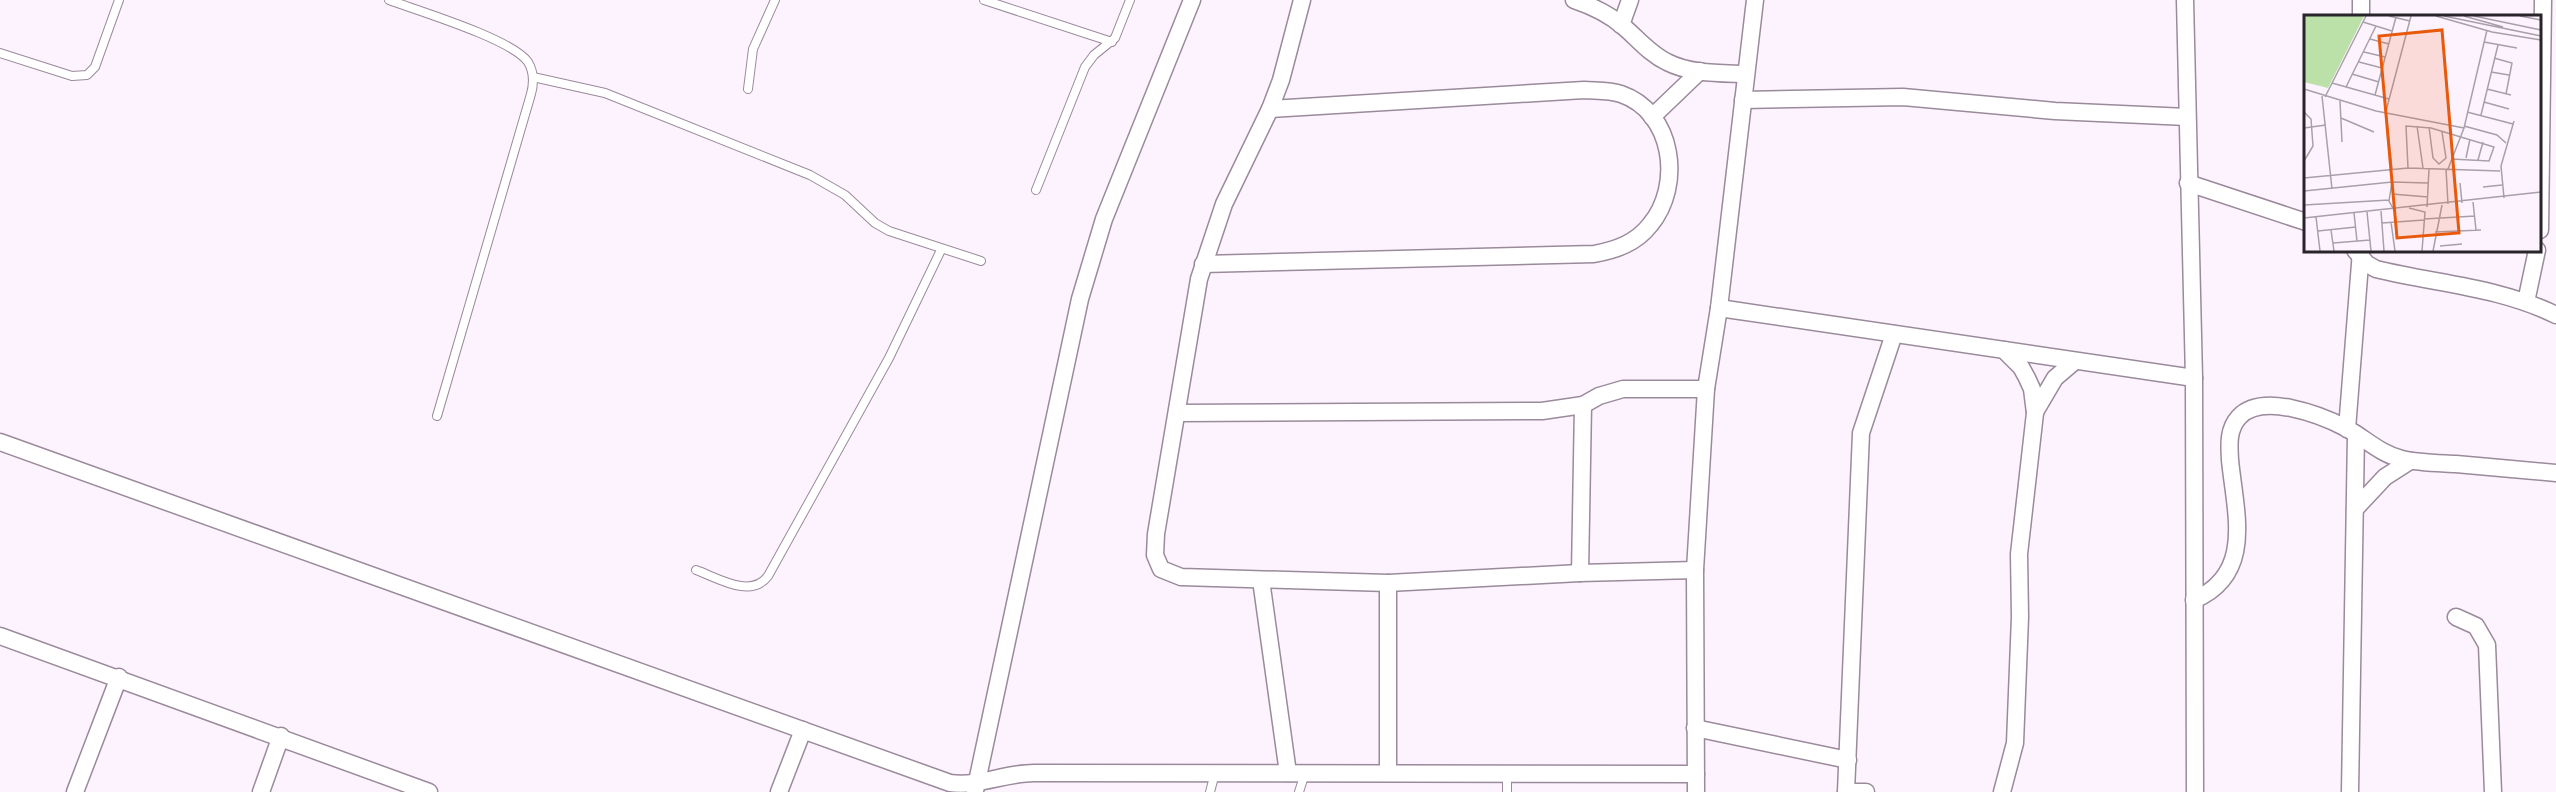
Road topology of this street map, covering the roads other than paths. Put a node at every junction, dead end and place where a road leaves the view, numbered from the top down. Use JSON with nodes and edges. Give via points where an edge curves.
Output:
{"nodes":[{"id":1,"x":119,"y":0,"type":"edge"},
{"id":2,"x":389,"y":0,"type":"edge"},
{"id":3,"x":776,"y":0,"type":"edge"},
{"id":4,"x":984,"y":0,"type":"edge"},
{"id":5,"x":1130,"y":0,"type":"edge"},
{"id":6,"x":1192,"y":0,"type":"edge"},
{"id":7,"x":1302,"y":0,"type":"edge"},
{"id":8,"x":1574,"y":0,"type":"edge"},
{"id":9,"x":1630,"y":0,"type":"edge"},
{"id":10,"x":1755,"y":0,"type":"edge"},
{"id":11,"x":2185,"y":0,"type":"edge"},
{"id":12,"x":2544,"y":0,"type":"edge"},
{"id":13,"x":1622,"y":25,"type":"junction"},
{"id":14,"x":1112,"y":42,"type":"junction"},
{"id":15,"x":0,"y":53,"type":"edge"},
{"id":16,"x":1700,"y":71,"type":"junction"},
{"id":17,"x":1745,"y":74,"type":"junction"},
{"id":18,"x":533,"y":77,"type":"junction"},
{"id":19,"x":748,"y":89,"type":"dead end"},
{"id":20,"x":1743,"y":100,"type":"junction"},
{"id":21,"x":1270,"y":109,"type":"junction"},
{"id":22,"x":1652,"y":117,"type":"junction"},
{"id":23,"x":2187,"y":117,"type":"junction"},
{"id":24,"x":2541,"y":172,"type":"edge"},
{"id":25,"x":2188,"y":183,"type":"junction"},
{"id":26,"x":1036,"y":190,"type":"dead end"},
{"id":27,"x":2304,"y":221,"type":"edge"},
{"id":28,"x":941,"y":250,"type":"junction"},
{"id":29,"x":2537,"y":252,"type":"edge"},
{"id":30,"x":2359,"y":253,"type":"edge"},
{"id":31,"x":981,"y":261,"type":"dead end"},
{"id":32,"x":1203,"y":264,"type":"junction"},
{"id":33,"x":2526,"y":302,"type":"junction"},
{"id":34,"x":1719,"y":308,"type":"junction"},
{"id":35,"x":2556,"y":315,"type":"edge"},
{"id":36,"x":1894,"y":334,"type":"junction"},
{"id":37,"x":2004,"y":350,"type":"junction"},
{"id":38,"x":2075,"y":361,"type":"junction"},
{"id":39,"x":2194,"y":378,"type":"junction"},
{"id":40,"x":1707,"y":389,"type":"junction"},
{"id":41,"x":1583,"y":405,"type":"junction"},
{"id":42,"x":1177,"y":413,"type":"junction"},
{"id":43,"x":2035,"y":413,"type":"junction"},
{"id":44,"x":437,"y":416,"type":"dead end"},
{"id":45,"x":2352,"y":431,"type":"junction"},
{"id":46,"x":0,"y":442,"type":"edge"},
{"id":47,"x":2410,"y":460,"type":"junction"},
{"id":48,"x":2556,"y":473,"type":"edge"},
{"id":49,"x":2355,"y":509,"type":"junction"},
{"id":50,"x":696,"y":570,"type":"dead end"},
{"id":51,"x":1695,"y":570,"type":"junction"},
{"id":52,"x":1580,"y":573,"type":"junction"},
{"id":53,"x":1261,"y":580,"type":"junction"},
{"id":54,"x":1388,"y":583,"type":"junction"},
{"id":55,"x":2194,"y":600,"type":"junction"},
{"id":56,"x":2456,"y":617,"type":"dead end"},
{"id":57,"x":0,"y":636,"type":"edge"},
{"id":58,"x":119,"y":677,"type":"junction"},
{"id":59,"x":1695,"y":728,"type":"junction"},
{"id":60,"x":803,"y":730,"type":"junction"},
{"id":61,"x":281,"y":736,"type":"junction"},
{"id":62,"x":1848,"y":759,"type":"junction"},
{"id":63,"x":1388,"y":772,"type":"junction"},
{"id":64,"x":1215,"y":773,"type":"junction"},
{"id":65,"x":1297,"y":773,"type":"junction"},
{"id":66,"x":1507,"y":773,"type":"junction"},
{"id":67,"x":1696,"y":774,"type":"junction"},
{"id":68,"x":976,"y":788,"type":"edge"},
{"id":69,"x":411,"y":789,"type":"edge"},
{"id":70,"x":75,"y":792,"type":"edge"},
{"id":71,"x":261,"y":792,"type":"edge"},
{"id":72,"x":429,"y":792,"type":"edge"},
{"id":73,"x":779,"y":792,"type":"edge"},
{"id":74,"x":1210,"y":792,"type":"edge"},
{"id":75,"x":1299,"y":792,"type":"edge"},
{"id":76,"x":1507,"y":792,"type":"edge"},
{"id":77,"x":1696,"y":792,"type":"edge"},
{"id":78,"x":1846,"y":792,"type":"edge"},
{"id":79,"x":1866,"y":792,"type":"edge"},
{"id":80,"x":2002,"y":792,"type":"edge"},
{"id":81,"x":2195,"y":792,"type":"edge"},
{"id":82,"x":2350,"y":792,"type":"edge"},
{"id":83,"x":2493,"y":792,"type":"edge"}],
"edges":[{"from":1,"to":15,"type":"lane","via":[[95,67],[87,75],[72,76]]},
{"from":2,"to":18,"type":"lane","via":[[506,45],[528,63]]},
{"from":3,"to":19,"type":"lane","via":[[753,49]]},
{"from":4,"to":14,"type":"lane"},
{"from":5,"to":14,"type":"lane"},
{"from":6,"to":68,"type":"street","via":[[1104,219],[1080,299]]},
{"from":7,"to":21,"type":"street","via":[[1290,52]]},
{"from":8,"to":13,"type":"street","via":[[1598,9]]},
{"from":9,"to":13,"type":"street"},
{"from":10,"to":17,"type":"street"},
{"from":11,"to":23,"type":"street"},
{"from":12,"to":24,"type":"street"},
{"from":13,"to":16,"type":"street","via":[[1659,58]]},
{"from":14,"to":26,"type":"lane","via":[[1085,67]]},
{"from":16,"to":17,"type":"street"},
{"from":16,"to":22,"type":"street"},
{"from":17,"to":20,"type":"street"},
{"from":18,"to":28,"type":"lane","via":[[605,93],[810,175],[845,195],[875,223]]},
{"from":18,"to":44,"type":"lane"},
{"from":20,"to":23,"type":"street","via":[[1903,97],[2055,111]]},
{"from":20,"to":34,"type":"street"},
{"from":21,"to":22,"type":"street","via":[[1590,90],[1620,94]]},
{"from":21,"to":32,"type":"street","via":[[1224,204]]},
{"from":22,"to":32,"type":"street","via":[[1662,134],[1671,168],[1665,200],[1649,227],[1610,252]]},
{"from":23,"to":25,"type":"street"},
{"from":25,"to":27,"type":"street"},
{"from":25,"to":39,"type":"street"},
{"from":28,"to":31,"type":"lane"},
{"from":28,"to":50,"type":"lane","via":[[889,358],[768,576],[760,585],[748,587]]},
{"from":29,"to":33,"type":"street"},
{"from":30,"to":33,"type":"street","via":[[2376,269]]},
{"from":30,"to":45,"type":"street"},
{"from":32,"to":42,"type":"street"},
{"from":33,"to":35,"type":"street"},
{"from":34,"to":36,"type":"street"},
{"from":34,"to":40,"type":"street"},
{"from":36,"to":37,"type":"street"},
{"from":36,"to":62,"type":"street","via":[[1861,433]]},
{"from":37,"to":38,"type":"street"},
{"from":37,"to":43,"type":"street","via":[[2027,378]]},
{"from":38,"to":39,"type":"street"},
{"from":38,"to":43,"type":"street","via":[[2055,378]]},
{"from":39,"to":55,"type":"street"},
{"from":40,"to":41,"type":"street","via":[[1635,387],[1611,392]]},
{"from":40,"to":51,"type":"street"},
{"from":41,"to":42,"type":"street","via":[[1542,411]]},
{"from":41,"to":52,"type":"street"},
{"from":42,"to":53,"type":"street","via":[[1156,534],[1157,562],[1167,573],[1181,578]]},
{"from":43,"to":80,"type":"street","via":[[2019,554],[2015,743]]},
{"from":45,"to":47,"type":"street","via":[[2387,454]]},
{"from":45,"to":49,"type":"street"},
{"from":45,"to":55,"type":"street","via":[[2303,411],[2267,406],[2252,408],[2238,418],[2229,441],[2237,538],[2234,561],[2215,589]]},
{"from":46,"to":60,"type":"street"},
{"from":47,"to":48,"type":"street"},
{"from":47,"to":49,"type":"street","via":[[2385,477]]},
{"from":49,"to":82,"type":"street"},
{"from":51,"to":52,"type":"street"},
{"from":51,"to":59,"type":"street"},
{"from":52,"to":54,"type":"street"},
{"from":53,"to":54,"type":"street"},
{"from":53,"to":65,"type":"street"},
{"from":54,"to":63,"type":"street"},
{"from":55,"to":81,"type":"street"},
{"from":56,"to":83,"type":"street","via":[[2476,626],[2487,645]]},
{"from":57,"to":58,"type":"street"},
{"from":58,"to":61,"type":"street"},
{"from":58,"to":70,"type":"street"},
{"from":59,"to":62,"type":"street"},
{"from":59,"to":67,"type":"street"},
{"from":60,"to":68,"type":"street","via":[[941,781]]},
{"from":60,"to":73,"type":"street"},
{"from":61,"to":69,"type":"street"},
{"from":61,"to":71,"type":"street"},
{"from":62,"to":78,"type":"street"},
{"from":63,"to":65,"type":"street"},
{"from":63,"to":66,"type":"street"},
{"from":64,"to":65,"type":"street"},
{"from":64,"to":68,"type":"street","via":[[1022,773],[999,776]]},
{"from":64,"to":74,"type":"lane"},
{"from":65,"to":75,"type":"lane"},
{"from":66,"to":67,"type":"street"},
{"from":66,"to":76,"type":"lane"},
{"from":67,"to":77,"type":"street"},
{"from":69,"to":72,"type":"street"},
{"from":78,"to":79,"type":"street"}]}
